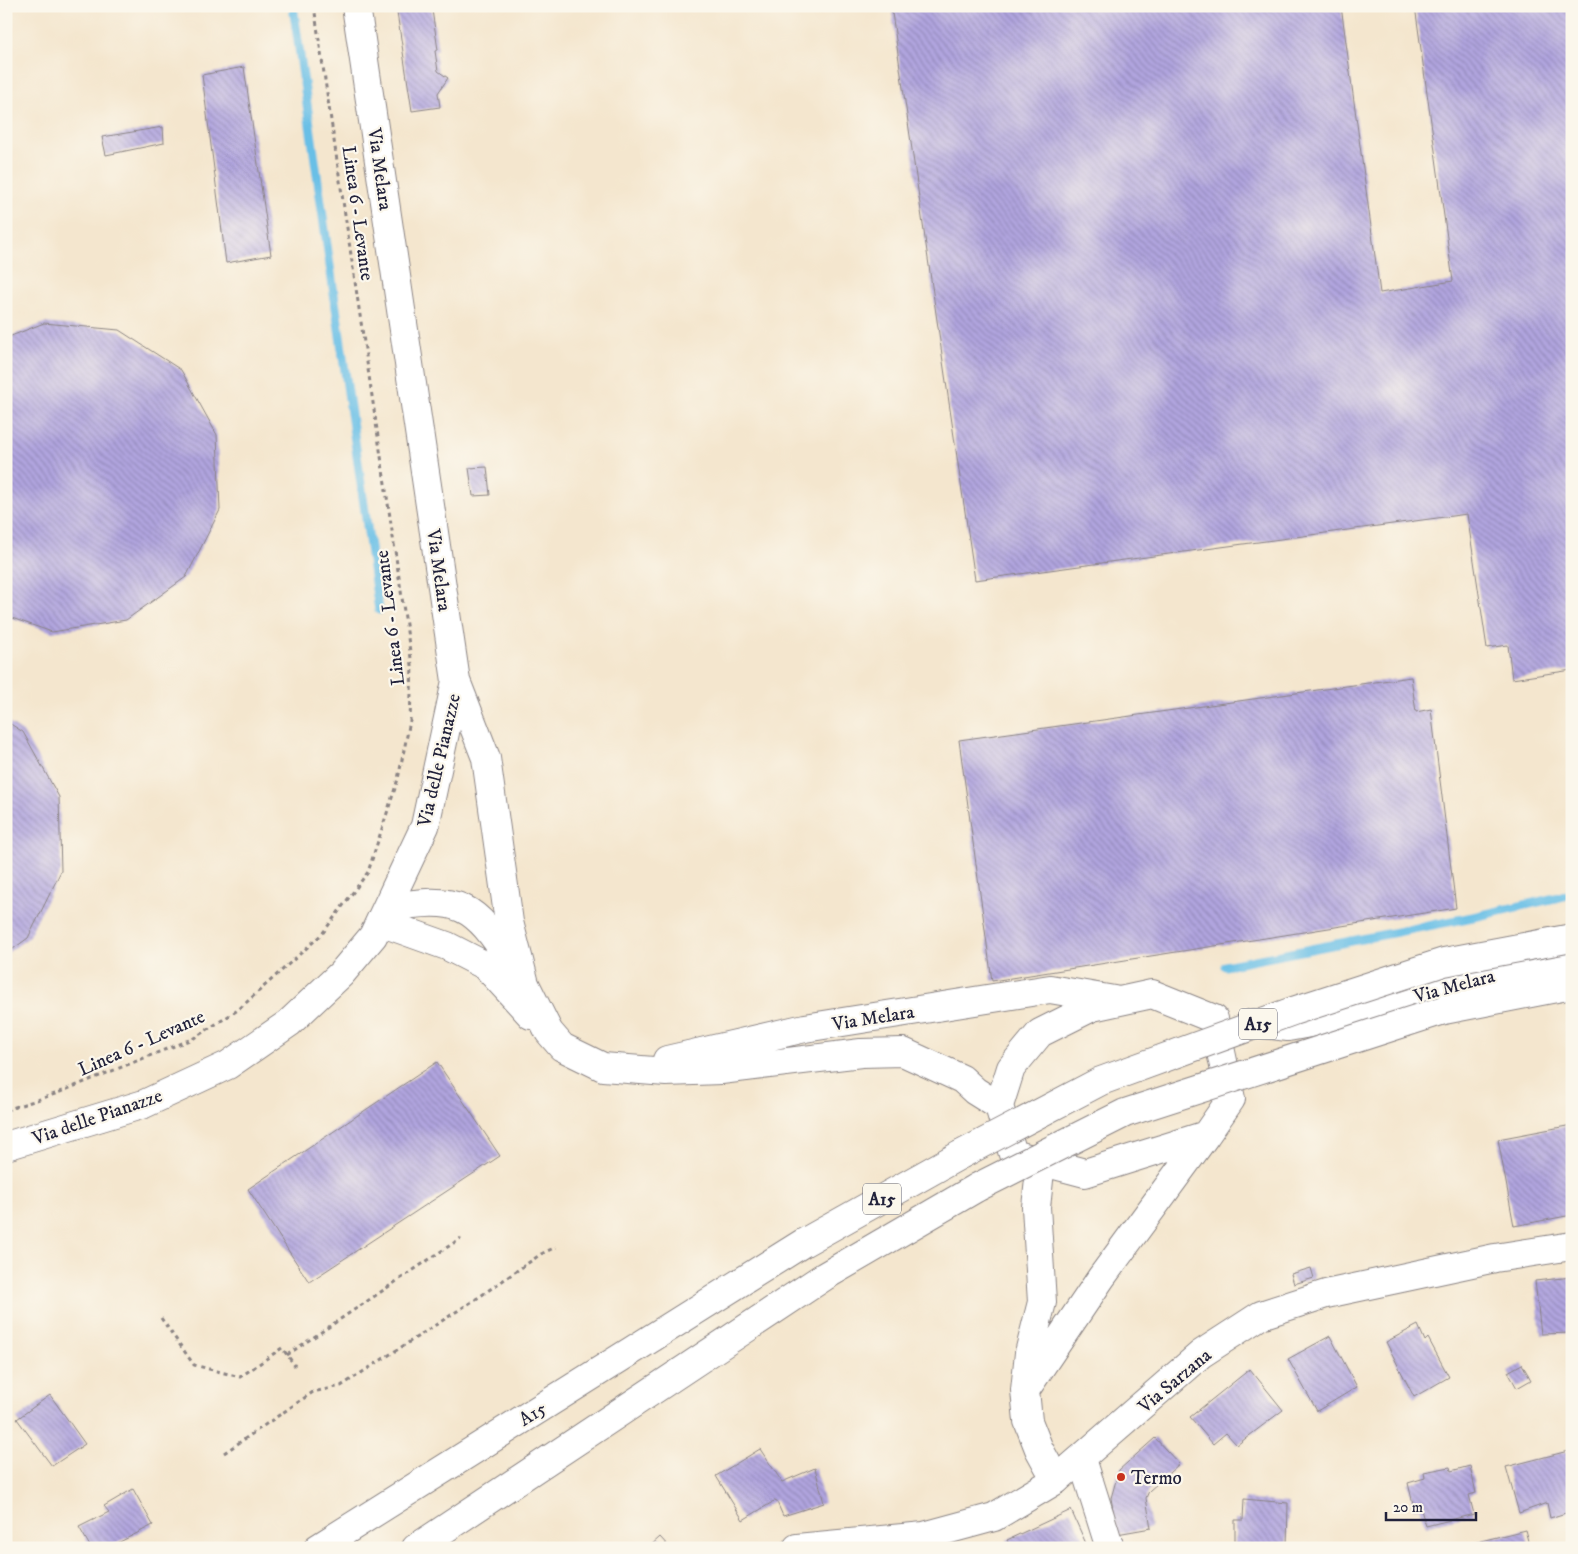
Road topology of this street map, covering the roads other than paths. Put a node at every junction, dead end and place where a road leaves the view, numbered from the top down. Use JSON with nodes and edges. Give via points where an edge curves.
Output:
{"nodes":[{"id":1,"x":356,"y":6,"type":"edge"},
{"id":2,"x":456,"y":681,"type":"junction"},
{"id":3,"x":384,"y":915,"type":"junction"},
{"id":4,"x":1572,"y":938,"type":"edge"},
{"id":5,"x":1572,"y":958,"type":"edge"},
{"id":6,"x":525,"y":984,"type":"junction"},
{"id":7,"x":1572,"y":985,"type":"edge"},
{"id":8,"x":1120,"y":1001,"type":"junction"},
{"id":9,"x":1338,"y":1018,"type":"junction"},
{"id":10,"x":1214,"y":1020,"type":"junction"},
{"id":11,"x":549,"y":1032,"type":"junction"},
{"id":12,"x":628,"y":1068,"type":"junction"},
{"id":13,"x":1231,"y":1100,"type":"junction"},
{"id":14,"x":999,"y":1106,"type":"junction"},
{"id":15,"x":1206,"y":1135,"type":"junction"},
{"id":16,"x":6,"y":1146,"type":"edge"},
{"id":17,"x":1042,"y":1162,"type":"junction"},
{"id":18,"x":1572,"y":1246,"type":"edge"},
{"id":19,"x":1026,"y":1390,"type":"junction"},
{"id":20,"x":1082,"y":1459,"type":"junction"},
{"id":21,"x":1056,"y":1480,"type":"junction"},
{"id":22,"x":318,"y":1548,"type":"edge"},
{"id":23,"x":416,"y":1548,"type":"edge"},
{"id":24,"x":797,"y":1548,"type":"edge"},
{"id":25,"x":1110,"y":1548,"type":"edge"}],
"edges":[{"from":1,"to":2,"type":"main road","name":"Via Melara"},
{"from":2,"to":3,"type":"main road","name":"Via delle Pianazze","via":[[425,826]]},
{"from":2,"to":6,"type":"main road","name":"Via Melara","via":[[486,758],[509,922]]},
{"from":3,"to":6,"type":"main road","via":[[422,902],[453,905],[469,911],[494,935]]},
{"from":3,"to":11,"type":"main road","via":[[486,966]]},
{"from":3,"to":16,"type":"main road","name":"Via delle Pianazze","via":[[373,936],[335,980],[289,1023],[228,1065],[144,1104]]},
{"from":4,"to":22,"type":"main road","name":"A15","number":"A15","bridge":true,"via":[[1444,962],[1293,1011],[1101,1081],[803,1243]]},
{"from":5,"to":9,"type":"main road","name":"Via Melara","via":[[1419,994]]},
{"from":6,"to":11,"type":"main road","name":"Via Melara"},
{"from":7,"to":23,"type":"main road","name":"A15","number":"A15","bridge":true,"via":[[1444,1010],[1125,1113],[978,1187],[825,1276]]},
{"from":8,"to":10,"type":"main road","name":"Via Melara","via":[[1152,994]]},
{"from":8,"to":12,"type":"main road","name":"Via Melara","via":[[1050,989],[805,1028]]},
{"from":8,"to":14,"type":"main road","name":"Via Melara","via":[[1092,1008],[1040,1033],[1011,1068]]},
{"from":9,"to":10,"type":"main road","name":"Via Melara","via":[[1288,1027]]},
{"from":9,"to":13,"type":"main road","name":"Via Melara","via":[[1292,1047]]},
{"from":10,"to":13,"type":"main road"},
{"from":11,"to":12,"type":"main road","name":"Via Melara","via":[[562,1047],[581,1058],[603,1067]]},
{"from":12,"to":14,"type":"main road","name":"Via Melara","via":[[666,1072],[721,1070],[861,1053],[903,1052],[962,1079]]},
{"from":13,"to":15,"type":"main road","name":"Via Melara"},
{"from":14,"to":17,"type":"main road","via":[[1013,1154]]},
{"from":15,"to":17,"type":"main road","via":[[1085,1173]]},
{"from":15,"to":19,"type":"main road","name":"Via Melara","via":[[1106,1270]]},
{"from":17,"to":19,"type":"main road","via":[[1036,1207],[1042,1302],[1029,1353]]},
{"from":18,"to":20,"type":"main road","name":"Via Sarzana","via":[[1495,1258],[1326,1294],[1260,1315],[1201,1354]]},
{"from":19,"to":21,"type":"main road","via":[[1028,1421]]},
{"from":20,"to":21,"type":"main road","name":"Via Sarzana"},
{"from":20,"to":25,"type":"main road"},
{"from":21,"to":24,"type":"main road","name":"Via Sarzana","via":[[994,1517],[924,1536]]}]}
